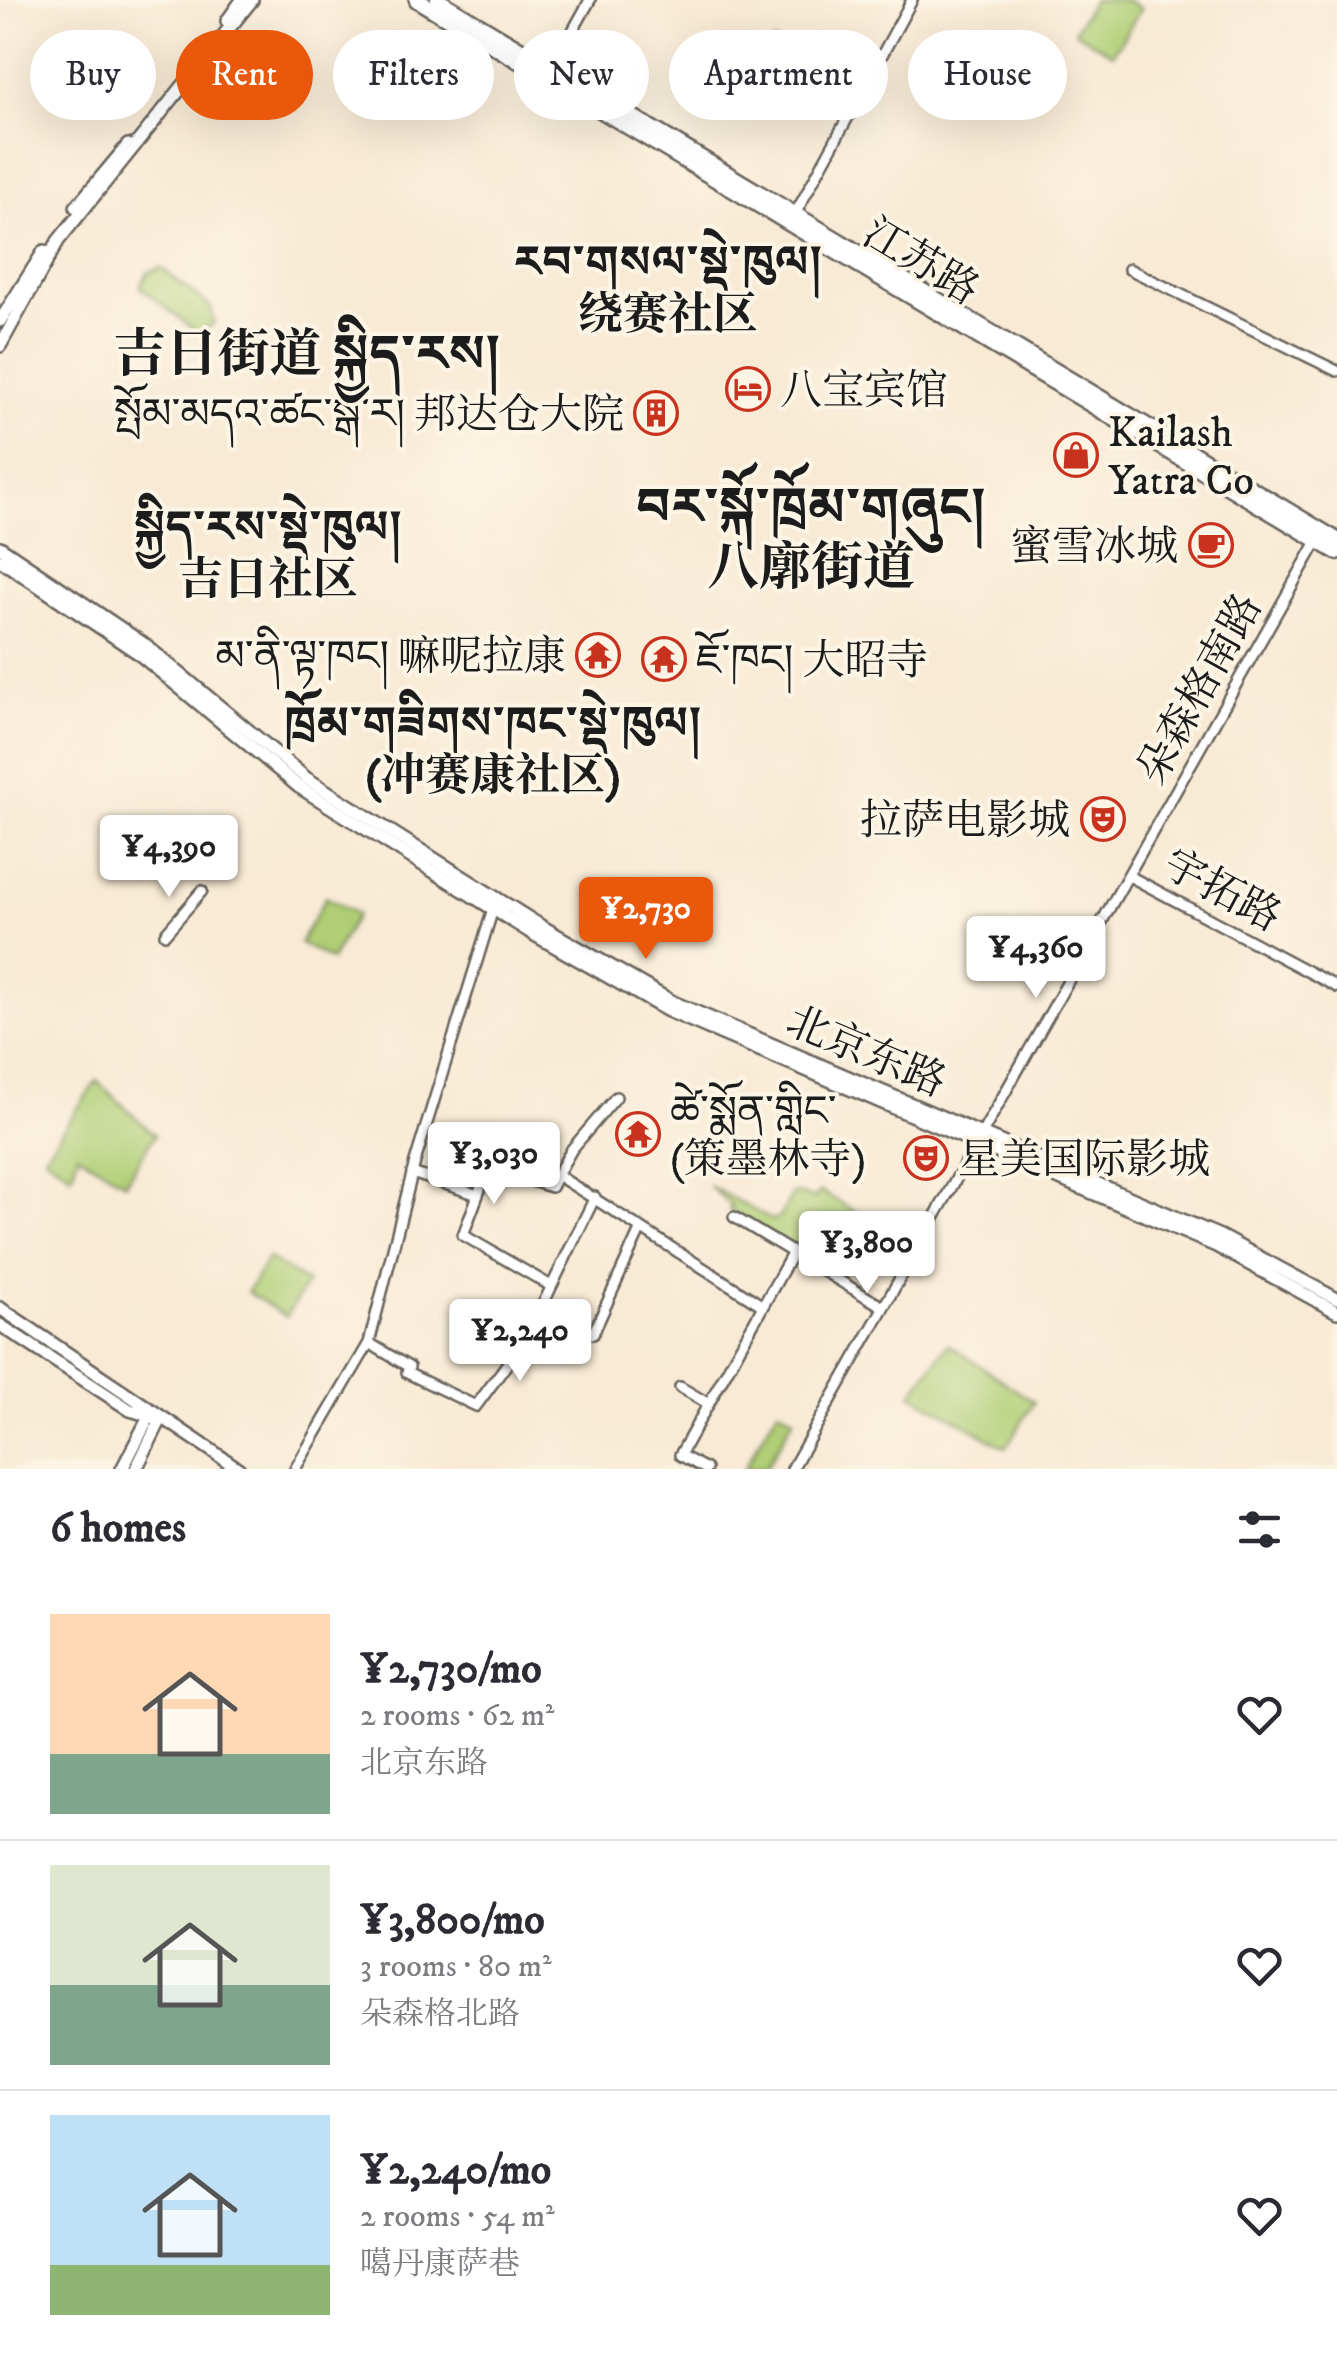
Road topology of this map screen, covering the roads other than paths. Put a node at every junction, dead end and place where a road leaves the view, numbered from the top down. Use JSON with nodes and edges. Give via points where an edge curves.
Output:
{"nodes":[{"id":1,"x":242,"y":0,"type":"edge"},
{"id":2,"x":252,"y":0,"type":"edge"},
{"id":3,"x":418,"y":0,"type":"edge"},
{"id":4,"x":438,"y":0,"type":"edge"},
{"id":5,"x":590,"y":0,"type":"edge"},
{"id":6,"x":912,"y":0,"type":"edge"},
{"id":7,"x":573,"y":30,"type":"edge"},
{"id":8,"x":514,"y":49,"type":"edge"},
{"id":9,"x":514,"y":52,"type":"edge"},
{"id":10,"x":630,"y":120,"type":"edge"},
{"id":11,"x":792,"y":218,"type":"junction"},
{"id":12,"x":1129,"y":269,"type":"dead end"},
{"id":13,"x":0,"y":321,"type":"edge"},
{"id":14,"x":0,"y":346,"type":"edge"},
{"id":15,"x":1337,"y":371,"type":"edge"},
{"id":16,"x":1320,"y":535,"type":"junction"},
{"id":17,"x":1337,"y":540,"type":"edge"},
{"id":18,"x":0,"y":547,"type":"edge"},
{"id":19,"x":1337,"y":552,"type":"edge"},
{"id":20,"x":0,"y":560,"type":"edge"},
{"id":21,"x":1131,"y":877,"type":"junction"},
{"id":22,"x":202,"y":890,"type":"dead end"},
{"id":23,"x":493,"y":909,"type":"junction"},
{"id":24,"x":164,"y":934,"type":"dead end"},
{"id":25,"x":1337,"y":987,"type":"edge"},
{"id":26,"x":616,"y":1097,"type":"dead end"},
{"id":27,"x":979,"y":1138,"type":"junction"},
{"id":28,"x":412,"y":1173,"type":"junction"},
{"id":29,"x":556,"y":1175,"type":"junction"},
{"id":30,"x":478,"y":1195,"type":"junction"},
{"id":31,"x":595,"y":1198,"type":"junction"},
{"id":32,"x":734,"y":1217,"type":"dead end"},
{"id":33,"x":640,"y":1230,"type":"junction"},
{"id":34,"x":792,"y":1254,"type":"junction"},
{"id":35,"x":551,"y":1286,"type":"junction"},
{"id":36,"x":1337,"y":1299,"type":"edge"},
{"id":37,"x":544,"y":1306,"type":"junction"},
{"id":38,"x":763,"y":1306,"type":"junction"},
{"id":39,"x":883,"y":1307,"type":"junction"},
{"id":40,"x":0,"y":1308,"type":"edge"},
{"id":41,"x":1337,"y":1312,"type":"edge"},
{"id":42,"x":0,"y":1326,"type":"edge"},
{"id":43,"x":368,"y":1344,"type":"junction"},
{"id":44,"x":680,"y":1387,"type":"dead end"},
{"id":45,"x":709,"y":1404,"type":"junction"},
{"id":46,"x":155,"y":1416,"type":"junction"},
{"id":47,"x":146,"y":1438,"type":"junction"},
{"id":48,"x":122,"y":1469,"type":"edge"},
{"id":49,"x":136,"y":1469,"type":"edge"},
{"id":50,"x":238,"y":1469,"type":"edge"},
{"id":51,"x":295,"y":1469,"type":"edge"},
{"id":52,"x":706,"y":1469,"type":"edge"},
{"id":53,"x":792,"y":1469,"type":"edge"}],
"edges":[{"from":1,"to":13,"type":"main road","via":[[101,173]]},
{"from":2,"to":14,"type":"main road","via":[[58,241]]},
{"from":3,"to":9,"type":"highway","name":"江苏路"},
{"from":4,"to":8,"type":"highway","name":"江苏路"},
{"from":5,"to":7,"type":"street"},
{"from":6,"to":11,"type":"street"},
{"from":10,"to":11,"type":"highway","name":"江苏路"},
{"from":11,"to":16,"type":"highway","name":"江苏路"},
{"from":12,"to":15,"type":"street"},
{"from":16,"to":17,"type":"highway","name":"江苏路"},
{"from":16,"to":19,"type":"highway","name":"江苏路"},
{"from":16,"to":21,"type":"street","name":"朵森格南路"},
{"from":18,"to":27,"type":"main road","name":"北京东路","via":[[144,644],[306,778],[541,926],[704,1016]]},
{"from":20,"to":23,"type":"main road","name":"北京东路","via":[[138,653],[299,786]]},
{"from":21,"to":25,"type":"street","name":"宇拓路"},
{"from":21,"to":27,"type":"street","name":"朵森格南路"},
{"from":22,"to":24,"type":"street"},
{"from":23,"to":27,"type":"main road","name":"北京东路","via":[[683,1019]]},
{"from":23,"to":28,"type":"street"},
{"from":26,"to":29,"type":"street"},
{"from":27,"to":36,"type":"main road","name":"北京东路","via":[[1220,1236]]},
{"from":27,"to":39,"type":"street","name":"朵森格南路"},
{"from":27,"to":41,"type":"main road","name":"北京东路","via":[[1216,1246]]},
{"from":28,"to":30,"type":"street"},
{"from":28,"to":43,"type":"street"},
{"from":29,"to":30,"type":"street","via":[[551,1187],[488,1166]]},
{"from":29,"to":31,"type":"street"},
{"from":30,"to":35,"type":"street","via":[[463,1235]]},
{"from":31,"to":33,"type":"street"},
{"from":31,"to":35,"type":"street"},
{"from":32,"to":34,"type":"street"},
{"from":33,"to":37,"type":"street","via":[[593,1334]]},
{"from":33,"to":38,"type":"street"},
{"from":34,"to":38,"type":"street"},
{"from":34,"to":39,"type":"street"},
{"from":35,"to":37,"type":"street"},
{"from":37,"to":43,"type":"street","via":[[476,1406]]},
{"from":38,"to":45,"type":"street"},
{"from":39,"to":53,"type":"street","name":"朵森格南路"},
{"from":40,"to":46,"type":"main road"},
{"from":42,"to":46,"type":"main road"},
{"from":43,"to":51,"type":"street"},
{"from":44,"to":45,"type":"street"},
{"from":45,"to":52,"type":"street","via":[[680,1455]]},
{"from":46,"to":47,"type":"main road"},
{"from":46,"to":50,"type":"main road"},
{"from":47,"to":48,"type":"main road"},
{"from":47,"to":49,"type":"main road"}]}
